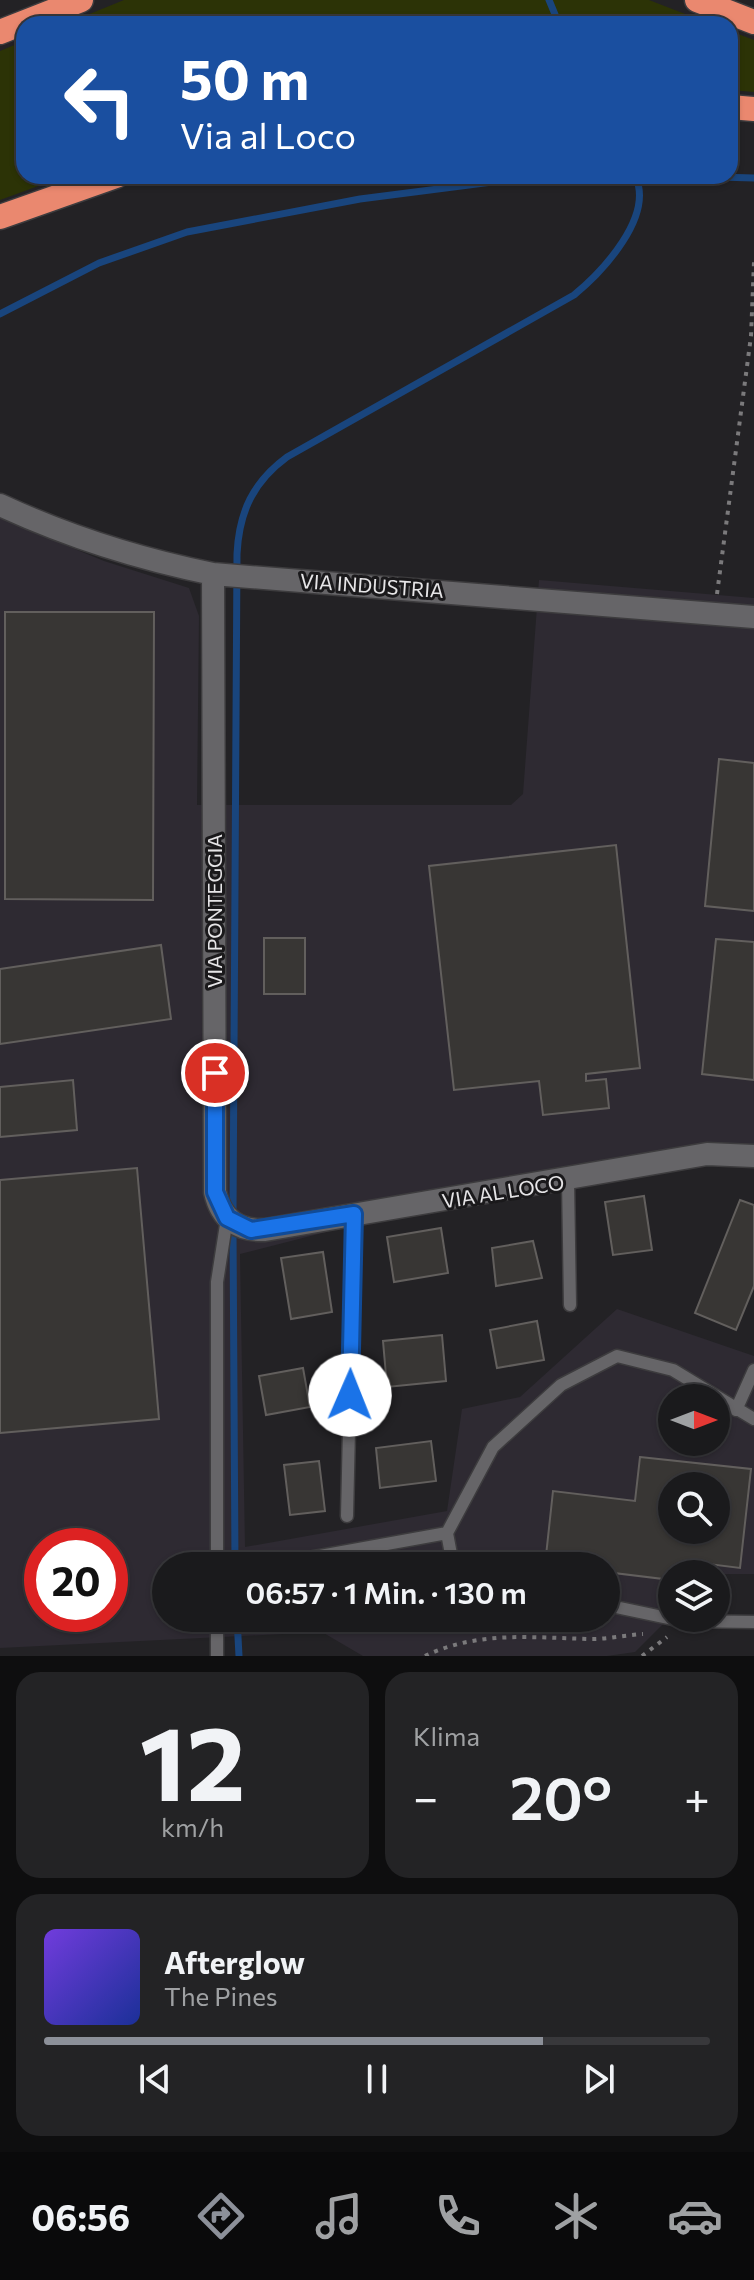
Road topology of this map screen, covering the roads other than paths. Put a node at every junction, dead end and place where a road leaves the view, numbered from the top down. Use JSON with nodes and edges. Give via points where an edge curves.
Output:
{"nodes":[{"id":1,"x":81,"y":0,"type":"edge"},
{"id":2,"x":697,"y":0,"type":"edge"},
{"id":3,"x":40,"y":16,"type":"edge"},
{"id":4,"x":754,"y":22,"type":"edge"},
{"id":5,"x":93,"y":184,"type":"edge"},
{"id":6,"x":0,"y":217,"type":"edge"},
{"id":7,"x":0,"y":505,"type":"edge"},
{"id":8,"x":228,"y":575,"type":"junction"},
{"id":9,"x":754,"y":617,"type":"edge"},
{"id":10,"x":754,"y":1156,"type":"edge"},
{"id":11,"x":568,"y":1180,"type":"junction"},
{"id":12,"x":354,"y":1214,"type":"junction"},
{"id":13,"x":227,"y":1218,"type":"junction"},
{"id":14,"x":570,"y":1305,"type":"dead end"},
{"id":15,"x":754,"y":1370,"type":"edge"},
{"id":16,"x":736,"y":1410,"type":"junction"},
{"id":17,"x":754,"y":1419,"type":"edge"},
{"id":18,"x":347,"y":1516,"type":"dead end"},
{"id":19,"x":447,"y":1533,"type":"junction"},
{"id":20,"x":217,"y":1552,"type":"edge"},
{"id":21,"x":342,"y":1552,"type":"edge"},
{"id":22,"x":450,"y":1552,"type":"edge"},
{"id":23,"x":620,"y":1608,"type":"edge"},
{"id":24,"x":754,"y":1622,"type":"edge"},
{"id":25,"x":217,"y":1632,"type":"edge"},
{"id":26,"x":217,"y":1656,"type":"edge"}],
"edges":[{"from":1,"to":3,"type":"highway"},
{"from":2,"to":4,"type":"highway"},
{"from":5,"to":6,"type":"highway"},
{"from":7,"to":8,"type":"street","name":"VIA INDUSTRIA","via":[[152,562]]},
{"from":8,"to":9,"type":"street","name":"VIA INDUSTRIA"},
{"from":8,"to":13,"type":"street","name":"VIA PONTEGGIA","via":[[215,1192]]},
{"from":10,"to":11,"type":"street","name":"VIA AL LOCO","via":[[707,1154]]},
{"from":11,"to":12,"type":"street","name":"VIA AL LOCO"},
{"from":11,"to":14,"type":"lane"},
{"from":12,"to":13,"type":"street","name":"VIA AL LOCO","via":[[251,1230]]},
{"from":12,"to":18,"type":"lane"},
{"from":13,"to":20,"type":"lane","via":[[217,1282]]},
{"from":15,"to":16,"type":"lane"},
{"from":16,"to":17,"type":"lane"},
{"from":16,"to":19,"type":"lane","via":[[673,1370],[617,1356],[561,1385],[493,1447]]},
{"from":19,"to":21,"type":"lane"},
{"from":19,"to":22,"type":"lane"},
{"from":23,"to":24,"type":"lane","via":[[682,1621]]},
{"from":25,"to":26,"type":"lane"}]}
